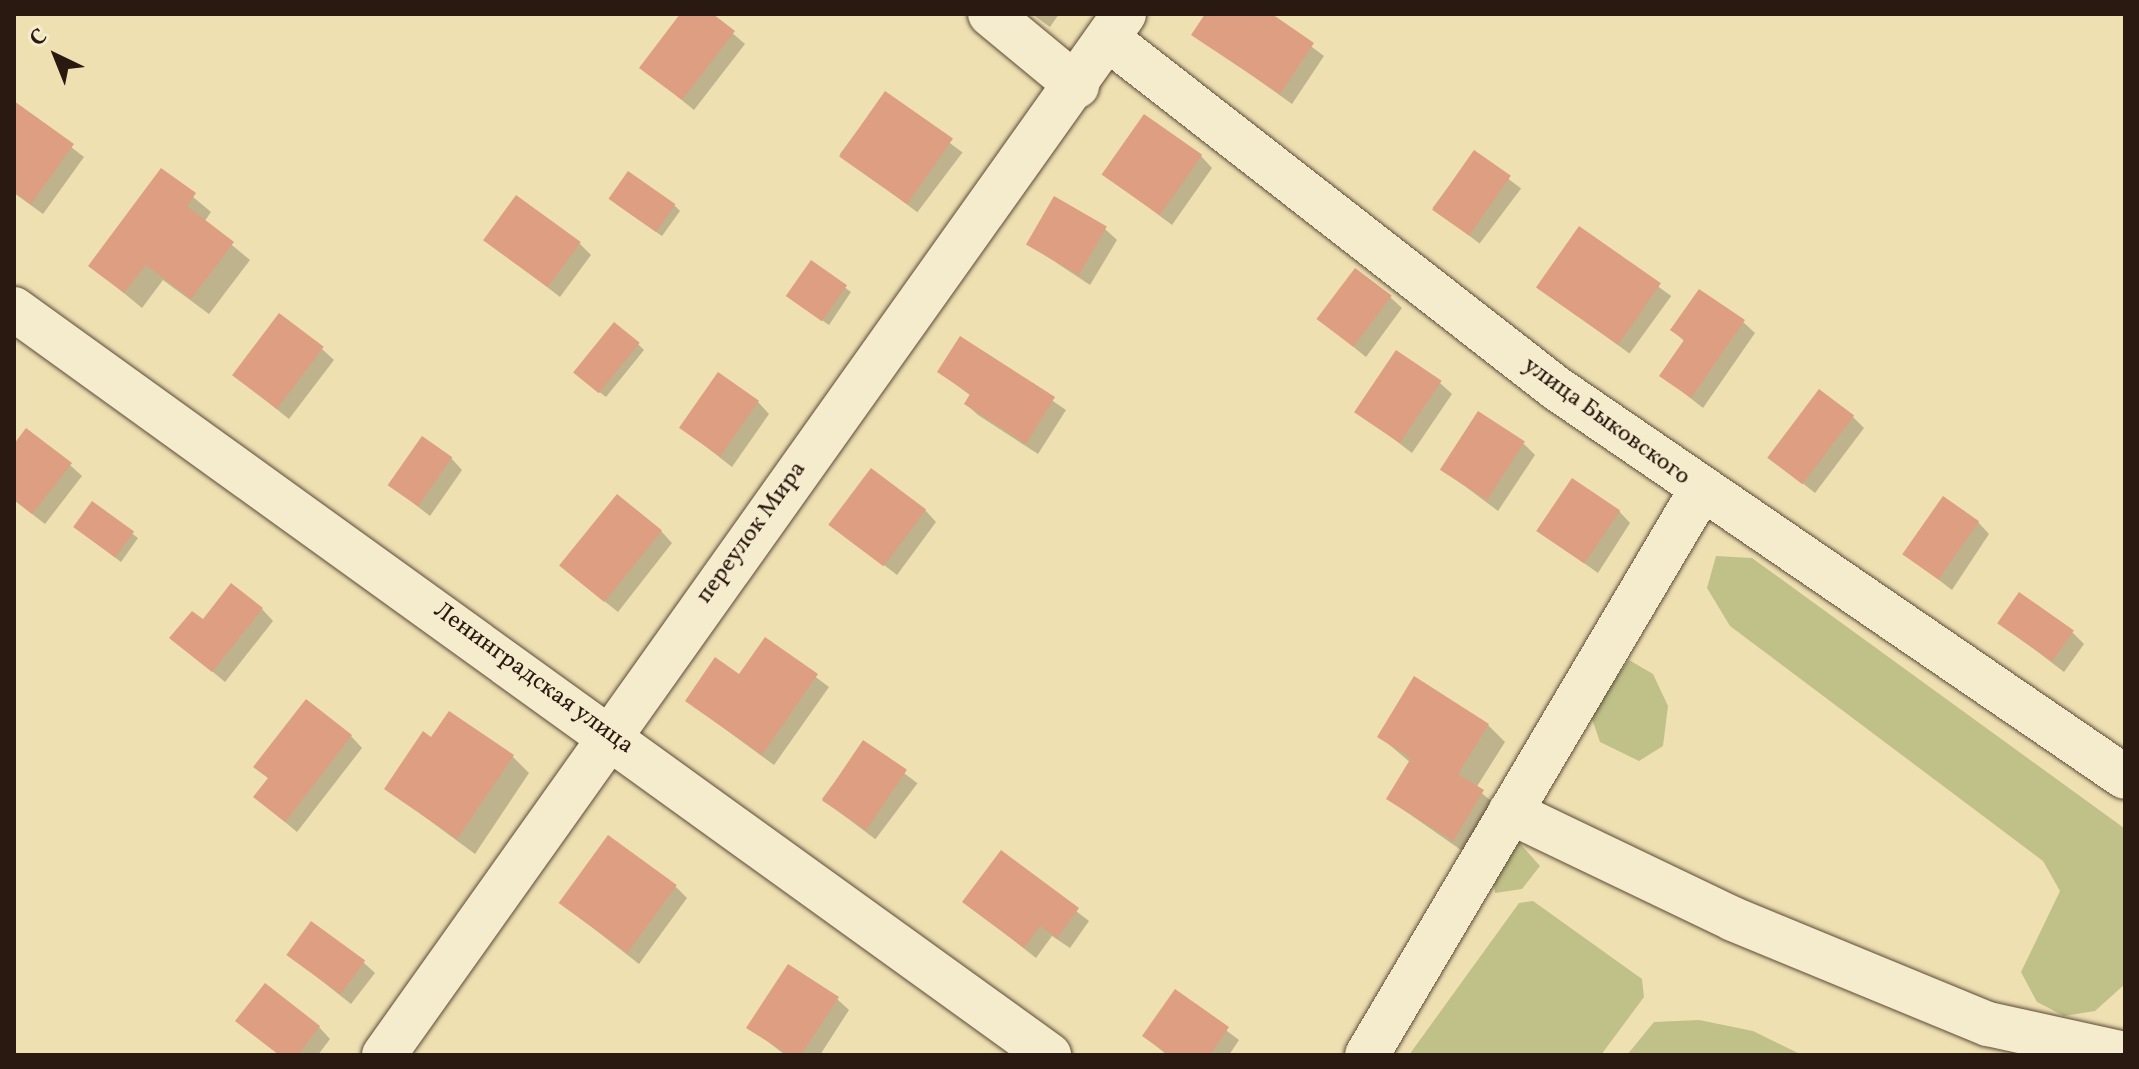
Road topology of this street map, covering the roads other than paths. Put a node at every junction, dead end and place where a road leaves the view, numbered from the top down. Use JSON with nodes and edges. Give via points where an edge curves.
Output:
{"nodes":[{"id":1,"x":990,"y":14,"type":"edge"},
{"id":2,"x":1116,"y":26,"type":"edge"},
{"id":3,"x":1077,"y":86,"type":"junction"},
{"id":4,"x":14,"y":309,"type":"edge"},
{"id":5,"x":1701,"y":490,"type":"junction"},
{"id":6,"x":607,"y":732,"type":"junction"},
{"id":7,"x":2125,"y":777,"type":"edge"},
{"id":8,"x":1510,"y":812,"type":"junction"},
{"id":9,"x":2125,"y":1054,"type":"edge"},
{"id":10,"x":384,"y":1055,"type":"edge"},
{"id":11,"x":1049,"y":1055,"type":"edge"},
{"id":12,"x":1367,"y":1055,"type":"edge"}],
"edges":[{"from":1,"to":3,"type":"street"},
{"from":2,"to":3,"type":"street","name":"переулок Мира"},
{"from":2,"to":5,"type":"street","name":"улица Быковского","via":[[1556,388]]},
{"from":3,"to":6,"type":"street","name":"переулок Мира"},
{"from":4,"to":6,"type":"street","name":"Ленинградская улица"},
{"from":5,"to":7,"type":"street","name":"улица Быковского"},
{"from":5,"to":8,"type":"street"},
{"from":6,"to":10,"type":"street","name":"переулок Мира"},
{"from":6,"to":11,"type":"street","name":"Ленинградская улица"},
{"from":8,"to":9,"type":"street","via":[[1733,919],[1988,1024]]},
{"from":8,"to":12,"type":"street"}]}
